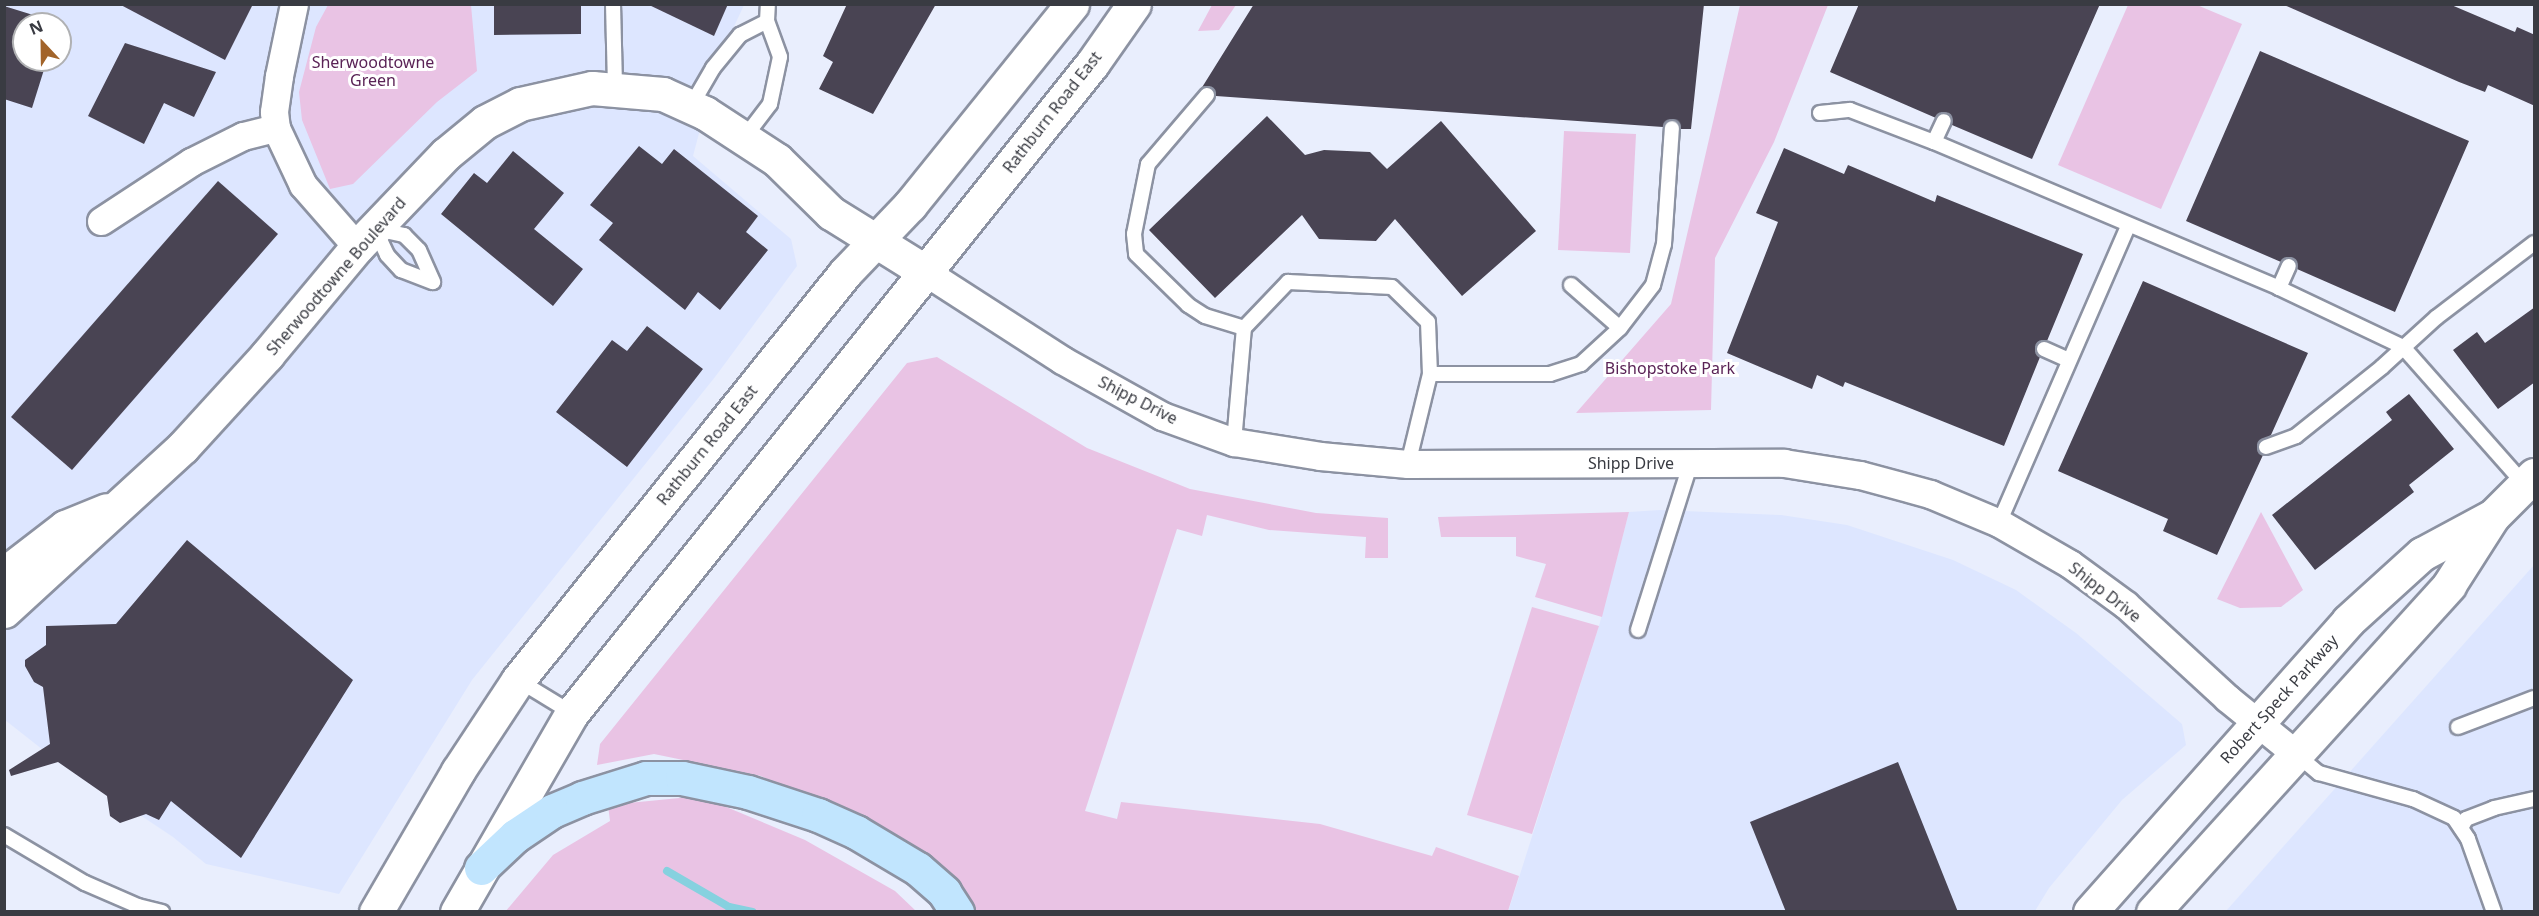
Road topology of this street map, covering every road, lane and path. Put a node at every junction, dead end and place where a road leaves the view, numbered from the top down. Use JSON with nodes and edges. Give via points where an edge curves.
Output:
{"nodes":[{"id":1,"x":294,"y":4,"type":"edge"},
{"id":2,"x":613,"y":4,"type":"edge"},
{"id":3,"x":768,"y":4,"type":"edge"},
{"id":4,"x":1072,"y":4,"type":"edge"},
{"id":5,"x":1134,"y":4,"type":"edge"},
{"id":6,"x":767,"y":21,"type":"junction"},
{"id":7,"x":615,"y":88,"type":"junction"},
{"id":8,"x":1207,"y":95,"type":"dead end"},
{"id":9,"x":691,"y":106,"type":"junction"},
{"id":10,"x":1821,"y":113,"type":"dead end"},
{"id":11,"x":1944,"y":121,"type":"dead end"},
{"id":12,"x":276,"y":128,"type":"junction"},
{"id":13,"x":1672,"y":128,"type":"dead end"},
{"id":14,"x":744,"y":138,"type":"junction"},
{"id":15,"x":1934,"y":142,"type":"junction"},
{"id":16,"x":101,"y":221,"type":"dead end"},
{"id":17,"x":2128,"y":227,"type":"junction"},
{"id":18,"x":366,"y":238,"type":"junction"},
{"id":19,"x":876,"y":241,"type":"junction"},
{"id":20,"x":2535,"y":243,"type":"edge"},
{"id":21,"x":2289,"y":266,"type":"dead end"},
{"id":22,"x":924,"y":271,"type":"junction"},
{"id":23,"x":1571,"y":285,"type":"dead end"},
{"id":24,"x":2279,"y":288,"type":"junction"},
{"id":25,"x":1244,"y":327,"type":"junction"},
{"id":26,"x":1620,"y":328,"type":"junction"},
{"id":27,"x":2403,"y":347,"type":"junction"},
{"id":28,"x":2044,"y":349,"type":"dead end"},
{"id":29,"x":2069,"y":360,"type":"junction"},
{"id":30,"x":1430,"y":374,"type":"junction"},
{"id":31,"x":1234,"y":442,"type":"junction"},
{"id":32,"x":2266,"y":447,"type":"dead end"},
{"id":33,"x":1691,"y":462,"type":"junction"},
{"id":34,"x":1408,"y":464,"type":"junction"},
{"id":35,"x":2529,"y":480,"type":"edge"},
{"id":36,"x":114,"y":508,"type":"junction"},
{"id":37,"x":2493,"y":516,"type":"junction"},
{"id":38,"x":1999,"y":523,"type":"junction"},
{"id":39,"x":4,"y":574,"type":"edge"},
{"id":40,"x":4,"y":611,"type":"edge"},
{"id":41,"x":1638,"y":630,"type":"dead end"},
{"id":42,"x":518,"y":680,"type":"junction"},
{"id":43,"x":2535,"y":698,"type":"edge"},
{"id":44,"x":572,"y":713,"type":"junction"},
{"id":45,"x":2257,"y":723,"type":"junction"},
{"id":46,"x":2458,"y":727,"type":"dead end"},
{"id":47,"x":2296,"y":754,"type":"junction"},
{"id":48,"x":2535,"y":800,"type":"edge"},
{"id":49,"x":2461,"y":828,"type":"junction"},
{"id":50,"x":4,"y":835,"type":"edge"},
{"id":51,"x":481,"y":868,"type":"junction"},
{"id":52,"x":162,"y":912,"type":"edge"},
{"id":53,"x":376,"y":912,"type":"edge"},
{"id":54,"x":457,"y":912,"type":"edge"},
{"id":55,"x":957,"y":912,"type":"edge"},
{"id":56,"x":2090,"y":912,"type":"edge"},
{"id":57,"x":2153,"y":912,"type":"edge"},
{"id":58,"x":2494,"y":912,"type":"edge"}],
"edges":[{"from":1,"to":12,"type":"street","via":[[279,76]]},
{"from":2,"to":7,"type":"lane"},
{"from":3,"to":6,"type":"lane"},
{"from":4,"to":19,"type":"street","name":"Rathburn Road East","via":[[910,205]]},
{"from":5,"to":22,"type":"street","name":"Rathburn Road East","via":[[1092,64]]},
{"from":6,"to":9,"type":"lane","via":[[740,34],[713,68]]},
{"from":6,"to":14,"type":"lane","via":[[780,57],[770,104]]},
{"from":7,"to":9,"type":"street","name":"Sherwoodtowne Boulevard","via":[[663,94]]},
{"from":7,"to":18,"type":"street","name":"Sherwoodtowne Boulevard","via":[[555,93],[520,104],[485,122],[446,154]]},
{"from":8,"to":25,"type":"lane","via":[[1148,164],[1134,234],[1136,254],[1188,305],[1205,316]]},
{"from":9,"to":14,"type":"street","name":"Sherwoodtowne Boulevard"},
{"from":10,"to":15,"type":"lane","via":[[1850,110]]},
{"from":11,"to":15,"type":"lane"},
{"from":12,"to":16,"type":"street","via":[[243,136],[191,162]]},
{"from":12,"to":18,"type":"street","via":[[303,185]]},
{"from":13,"to":26,"type":"lane","via":[[1664,244],[1653,285]]},
{"from":14,"to":19,"type":"street","name":"Sherwoodtowne Boulevard","via":[[777,160],[831,213]]},
{"from":15,"to":17,"type":"lane","via":[[2042,186]]},
{"from":17,"to":24,"type":"lane"},
{"from":17,"to":29,"type":"lane"},
{"from":18,"to":36,"type":"street","name":"Sherwoodtowne Boulevard","via":[[267,356],[183,447]]},
{"from":19,"to":22,"type":"street","name":"Sherwoodtowne Boulevard"},
{"from":19,"to":42,"type":"street","name":"Rathburn Road East"},
{"from":20,"to":27,"type":"lane"},
{"from":21,"to":24,"type":"lane"},
{"from":22,"to":31,"type":"street","name":"Shipp Drive","via":[[1062,360],[1162,416]]},
{"from":22,"to":44,"type":"street","name":"Rathburn Road East"},
{"from":23,"to":26,"type":"lane"},
{"from":24,"to":27,"type":"lane"},
{"from":25,"to":30,"type":"lane","via":[[1288,282],[1392,287],[1428,322]]},
{"from":25,"to":31,"type":"lane"},
{"from":26,"to":30,"type":"lane","via":[[1581,364],[1550,374]]},
{"from":27,"to":32,"type":"lane","via":[[2296,436]]},
{"from":27,"to":35,"type":"lane"},
{"from":28,"to":29,"type":"lane"},
{"from":29,"to":38,"type":"lane"},
{"from":30,"to":34,"type":"lane"},
{"from":31,"to":34,"type":"street","name":"Shipp Drive","via":[[1320,456]]},
{"from":33,"to":34,"type":"street","name":"Shipp Drive"},
{"from":33,"to":38,"type":"street","name":"Shipp Drive","via":[[1784,464],[1860,475],[1930,494]]},
{"from":33,"to":41,"type":"lane"},
{"from":35,"to":37,"type":"street","name":"Robert Speck Parkway"},
{"from":36,"to":39,"type":"street","name":"Sherwoodtowne Boulevard","via":[[65,527]]},
{"from":36,"to":40,"type":"street","name":"Sherwoodtowne Boulevard","via":[[80,545]]},
{"from":37,"to":45,"type":"street","name":"Robert Speck Parkway","via":[[2422,554],[2348,621]]},
{"from":37,"to":47,"type":"street","name":"Robert Speck Parkway","via":[[2449,585]]},
{"from":38,"to":45,"type":"street","name":"Shipp Drive","via":[[2070,564],[2126,605]]},
{"from":42,"to":44,"type":"lane"},
{"from":42,"to":53,"type":"street","name":"Rathburn Road East","via":[[458,771]]},
{"from":43,"to":46,"type":"lane"},
{"from":44,"to":51,"type":"street","name":"Rathburn Road East"},
{"from":45,"to":47,"type":"street","name":"Shipp Drive"},
{"from":45,"to":56,"type":"street","name":"Robert Speck Parkway"},
{"from":47,"to":49,"type":"lane","via":[[2319,773],[2413,799],[2454,818]]},
{"from":47,"to":57,"type":"street","name":"Robert Speck Parkway"},
{"from":48,"to":49,"type":"lane","via":[[2470,817]]},
{"from":49,"to":58,"type":"lane"},
{"from":50,"to":52,"type":"lane","via":[[86,883]]},
{"from":51,"to":54,"type":"street","name":"Rathburn Road East"},
{"from":51,"to":55,"type":"main road","via":[[515,836],[552,811],[646,778],[682,778],[748,792],[856,832],[918,869],[944,892]]}]}
